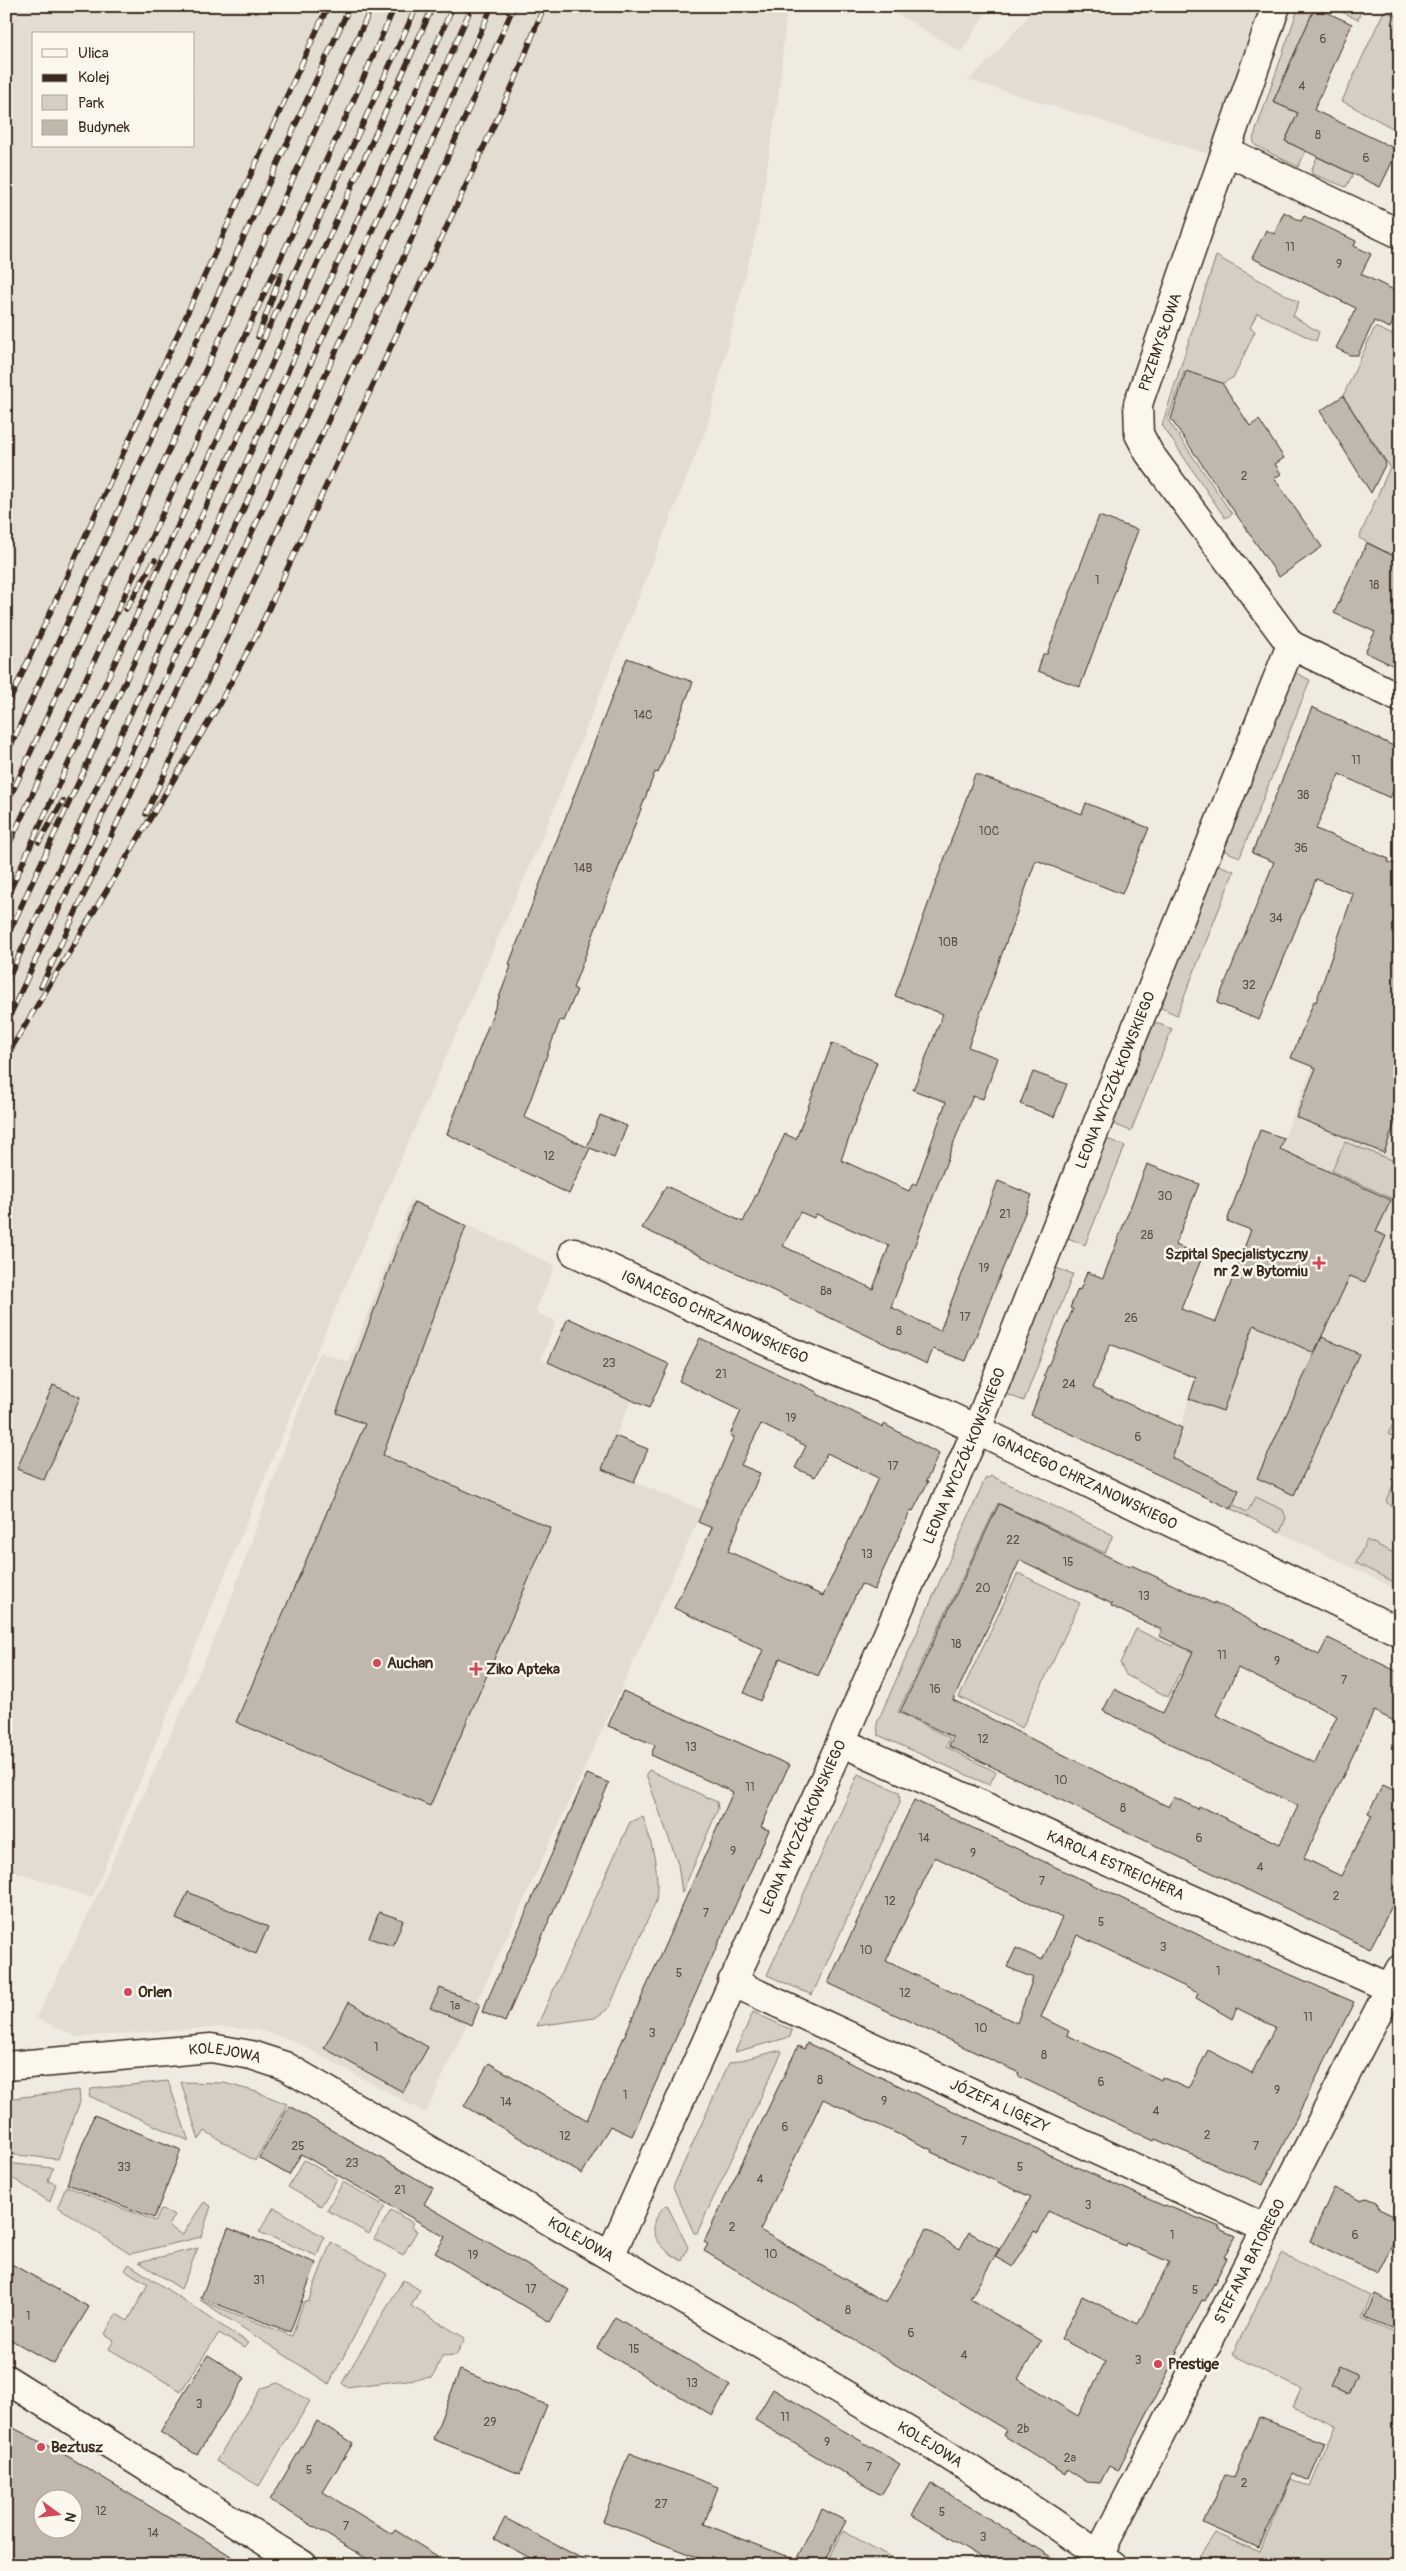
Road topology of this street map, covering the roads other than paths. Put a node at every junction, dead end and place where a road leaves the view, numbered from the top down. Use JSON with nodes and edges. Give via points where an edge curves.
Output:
{"nodes":[{"id":1,"x":1276,"y":6,"type":"edge"},
{"id":2,"x":1226,"y":151,"type":"junction"},
{"id":3,"x":1400,"y":234,"type":"edge"},
{"id":4,"x":1291,"y":645,"type":"junction"},
{"id":5,"x":1400,"y":698,"type":"edge"},
{"id":6,"x":574,"y":1252,"type":"dead end"},
{"id":7,"x":976,"y":1431,"type":"junction"},
{"id":8,"x":1400,"y":1632,"type":"edge"},
{"id":9,"x":841,"y":1742,"type":"junction"},
{"id":10,"x":1395,"y":1979,"type":"edge"},
{"id":11,"x":732,"y":1982,"type":"junction"},
{"id":12,"x":6,"y":2066,"type":"edge"},
{"id":13,"x":1267,"y":2229,"type":"junction"},
{"id":14,"x":610,"y":2256,"type":"junction"},
{"id":15,"x":6,"y":2379,"type":"edge"},
{"id":16,"x":1106,"y":2560,"type":"edge"},
{"id":17,"x":303,"y":2565,"type":"edge"}],
"edges":[{"from":1,"to":2,"type":"street","name":"PRZEMYSŁOWA"},
{"from":2,"to":3,"type":"street"},
{"from":2,"to":4,"type":"street","name":"PRZEMYSŁOWA","via":[[1138,404],[1138,434]]},
{"from":4,"to":5,"type":"street"},
{"from":4,"to":7,"type":"street","name":"LEONA WYCZÓŁKOWSKIEGO"},
{"from":6,"to":7,"type":"street","name":"IGNACEGO CHRZANOWSKIEGO","via":[[781,1348],[938,1411]]},
{"from":7,"to":8,"type":"street","name":"IGNACEGO CHRZANOWSKIEGO"},
{"from":7,"to":9,"type":"street","name":"LEONA WYCZÓŁKOWSKIEGO"},
{"from":9,"to":10,"type":"street","name":"KAROLA ESTREICHERA"},
{"from":9,"to":11,"type":"street","name":"LEONA WYCZÓŁKOWSKIEGO"},
{"from":10,"to":13,"type":"street","name":"STEFANA BATOREGO"},
{"from":11,"to":13,"type":"street","name":"JÓZEFA LIGĘZY"},
{"from":11,"to":14,"type":"street","name":"LEONA WYCZÓŁKOWSKIEGO"},
{"from":12,"to":14,"type":"street","name":"KOLEJOWA","via":[[188,2048],[231,2050],[251,2055],[302,2074]]},
{"from":13,"to":16,"type":"street","name":"STEFANA BATOREGO"},
{"from":14,"to":16,"type":"street","name":"KOLEJOWA","via":[[932,2445]]},
{"from":15,"to":17,"type":"street"}]}
